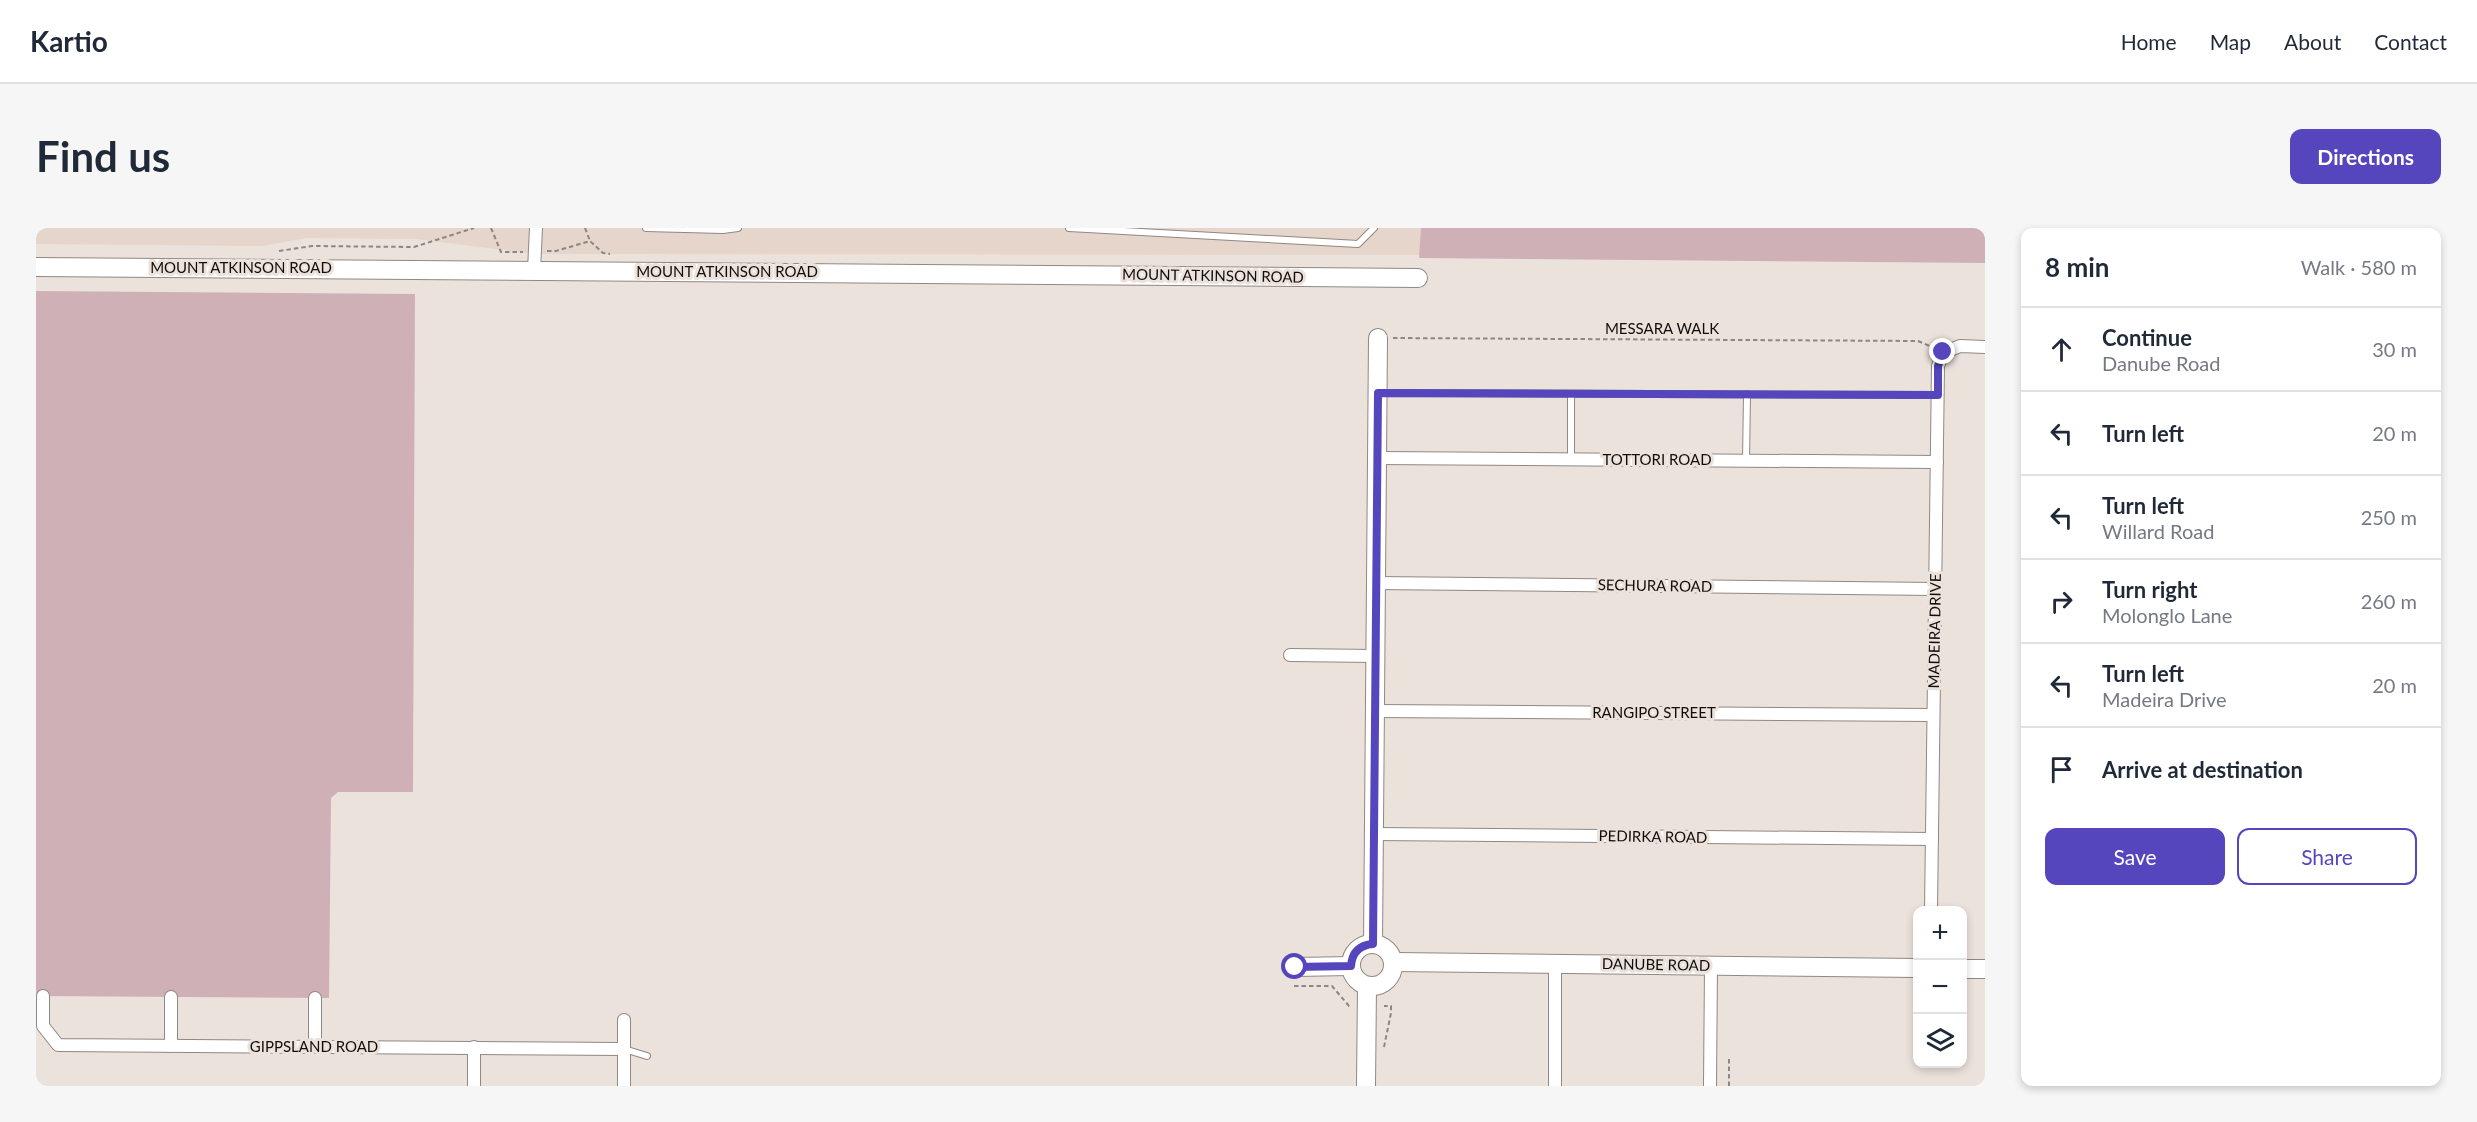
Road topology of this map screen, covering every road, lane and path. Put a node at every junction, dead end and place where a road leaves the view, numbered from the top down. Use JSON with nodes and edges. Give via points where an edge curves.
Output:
{"nodes":[{"id":1,"x":474,"y":228,"type":"edge"},
{"id":2,"x":536,"y":228,"type":"edge"},
{"id":3,"x":585,"y":228,"type":"edge"},
{"id":4,"x":646,"y":228,"type":"edge"},
{"id":5,"x":738,"y":228,"type":"edge"},
{"id":6,"x":1069,"y":228,"type":"edge"},
{"id":7,"x":1374,"y":228,"type":"edge"},
{"id":8,"x":590,"y":241,"type":"dead end"},
{"id":9,"x":278,"y":251,"type":"dead end"},
{"id":10,"x":36,"y":267,"type":"edge"},
{"id":11,"x":534,"y":270,"type":"junction"},
{"id":12,"x":1418,"y":278,"type":"dead end"},
{"id":13,"x":1378,"y":338,"type":"joint"},
{"id":14,"x":1985,"y":347,"type":"edge"},
{"id":15,"x":1943,"y":352,"type":"junction"},
{"id":16,"x":1378,"y":393,"type":"junction"},
{"id":17,"x":1571,"y":394,"type":"junction"},
{"id":18,"x":1747,"y":394,"type":"junction"},
{"id":19,"x":1938,"y":395,"type":"junction"},
{"id":20,"x":1377,"y":458,"type":"junction"},
{"id":21,"x":1571,"y":459,"type":"junction"},
{"id":22,"x":1746,"y":461,"type":"junction"},
{"id":23,"x":1937,"y":462,"type":"junction"},
{"id":24,"x":1376,"y":583,"type":"junction"},
{"id":25,"x":1935,"y":589,"type":"junction"},
{"id":26,"x":1290,"y":655,"type":"dead end"},
{"id":27,"x":1375,"y":656,"type":"junction"},
{"id":28,"x":1374,"y":711,"type":"junction"},
{"id":29,"x":1933,"y":715,"type":"junction"},
{"id":30,"x":1374,"y":834,"type":"junction"},
{"id":31,"x":1932,"y":839,"type":"junction"},
{"id":32,"x":1931,"y":906,"type":"edge"},
{"id":33,"x":1373,"y":944,"type":"junction"},
{"id":34,"x":1394,"y":962,"type":"junction"},
{"id":35,"x":1555,"y":964,"type":"junction"},
{"id":36,"x":1351,"y":966,"type":"junction"},
{"id":37,"x":1711,"y":966,"type":"junction"},
{"id":38,"x":1295,"y":967,"type":"dead end"},
{"id":39,"x":1913,"y":968,"type":"edge"},
{"id":40,"x":1967,"y":969,"type":"edge"},
{"id":41,"x":1985,"y":969,"type":"edge"},
{"id":42,"x":1294,"y":986,"type":"dead end"},
{"id":43,"x":1368,"y":986,"type":"junction"},
{"id":44,"x":43,"y":996,"type":"dead end"},
{"id":45,"x":171,"y":997,"type":"dead end"},
{"id":46,"x":315,"y":998,"type":"dead end"},
{"id":47,"x":1349,"y":1006,"type":"dead end"},
{"id":48,"x":1391,"y":1006,"type":"dead end"},
{"id":49,"x":624,"y":1020,"type":"dead end"},
{"id":50,"x":171,"y":1046,"type":"junction"},
{"id":51,"x":315,"y":1047,"type":"junction"},
{"id":52,"x":474,"y":1047,"type":"junction"},
{"id":53,"x":624,"y":1049,"type":"junction"},
{"id":54,"x":1383,"y":1051,"type":"dead end"},
{"id":55,"x":647,"y":1056,"type":"dead end"},
{"id":56,"x":1730,"y":1057,"type":"dead end"},
{"id":57,"x":474,"y":1086,"type":"edge"},
{"id":58,"x":624,"y":1086,"type":"edge"},
{"id":59,"x":1366,"y":1086,"type":"edge"},
{"id":60,"x":1554,"y":1086,"type":"edge"},
{"id":61,"x":1710,"y":1086,"type":"edge"},
{"id":62,"x":1729,"y":1086,"type":"edge"}],
"edges":[{"from":1,"to":9,"type":"path","via":[[414,247],[312,246]]},
{"from":2,"to":11,"type":"street"},
{"from":3,"to":8,"type":"path"},
{"from":4,"to":5,"type":"lane"},
{"from":6,"to":7,"type":"lane","via":[[1358,244]]},
{"from":10,"to":11,"type":"street","name":"MOUNT ATKINSON ROAD"},
{"from":11,"to":12,"type":"street","name":"MOUNT ATKINSON ROAD"},
{"from":13,"to":15,"type":"path","name":"MESSARA WALK","via":[[1918,340]]},
{"from":13,"to":16,"type":"street"},
{"from":14,"to":15,"type":"street","via":[[1960,346]]},
{"from":15,"to":19,"type":"street","name":"MADEIRA DRIVE","via":[[1938,366]]},
{"from":16,"to":17,"type":"lane"},
{"from":16,"to":20,"type":"street"},
{"from":17,"to":18,"type":"lane"},
{"from":17,"to":21,"type":"lane"},
{"from":18,"to":19,"type":"lane"},
{"from":18,"to":22,"type":"lane"},
{"from":19,"to":23,"type":"street","name":"MADEIRA DRIVE"},
{"from":20,"to":21,"type":"street","name":"TOTTORI ROAD"},
{"from":20,"to":24,"type":"street"},
{"from":21,"to":22,"type":"street","name":"TOTTORI ROAD"},
{"from":22,"to":23,"type":"street","name":"TOTTORI ROAD"},
{"from":23,"to":25,"type":"street","name":"MADEIRA DRIVE"},
{"from":24,"to":25,"type":"street","name":"SECHURA ROAD"},
{"from":24,"to":27,"type":"street"},
{"from":25,"to":29,"type":"street","name":"MADEIRA DRIVE"},
{"from":26,"to":27,"type":"street"},
{"from":27,"to":28,"type":"street"},
{"from":28,"to":29,"type":"street","name":"RANGIPO STREET"},
{"from":28,"to":30,"type":"street"},
{"from":29,"to":31,"type":"street","name":"MADEIRA DRIVE"},
{"from":30,"to":31,"type":"street","name":"PEDIRKA ROAD"},
{"from":30,"to":33,"type":"street"},
{"from":31,"to":32,"type":"street","name":"MADEIRA DRIVE"},
{"from":33,"to":34,"type":"street","via":[[1387,949]]},
{"from":33,"to":36,"type":"street","via":[[1354,953]]},
{"from":34,"to":35,"type":"street","name":"DANUBE ROAD"},
{"from":34,"to":43,"type":"street","via":[[1387,981]]},
{"from":35,"to":37,"type":"street","name":"DANUBE ROAD"},
{"from":35,"to":60,"type":"street"},
{"from":36,"to":38,"type":"street"},
{"from":36,"to":43,"type":"street","via":[[1356,979]]},
{"from":37,"to":39,"type":"street","name":"DANUBE ROAD"},
{"from":37,"to":61,"type":"street"},
{"from":40,"to":41,"type":"street"},
{"from":42,"to":47,"type":"path","via":[[1332,986]]},
{"from":43,"to":59,"type":"street"},
{"from":44,"to":50,"type":"street","name":"GIPPSLAND ROAD","via":[[43,1026],[58,1045]]},
{"from":45,"to":50,"type":"street"},
{"from":46,"to":51,"type":"street"},
{"from":48,"to":54,"type":"path"},
{"from":49,"to":53,"type":"street"},
{"from":50,"to":51,"type":"street","name":"GIPPSLAND ROAD"},
{"from":51,"to":52,"type":"street","name":"GIPPSLAND ROAD"},
{"from":52,"to":53,"type":"street","name":"GIPPSLAND ROAD"},
{"from":52,"to":57,"type":"street"},
{"from":53,"to":55,"type":"lane"},
{"from":53,"to":58,"type":"street"},
{"from":56,"to":62,"type":"path"}]}
